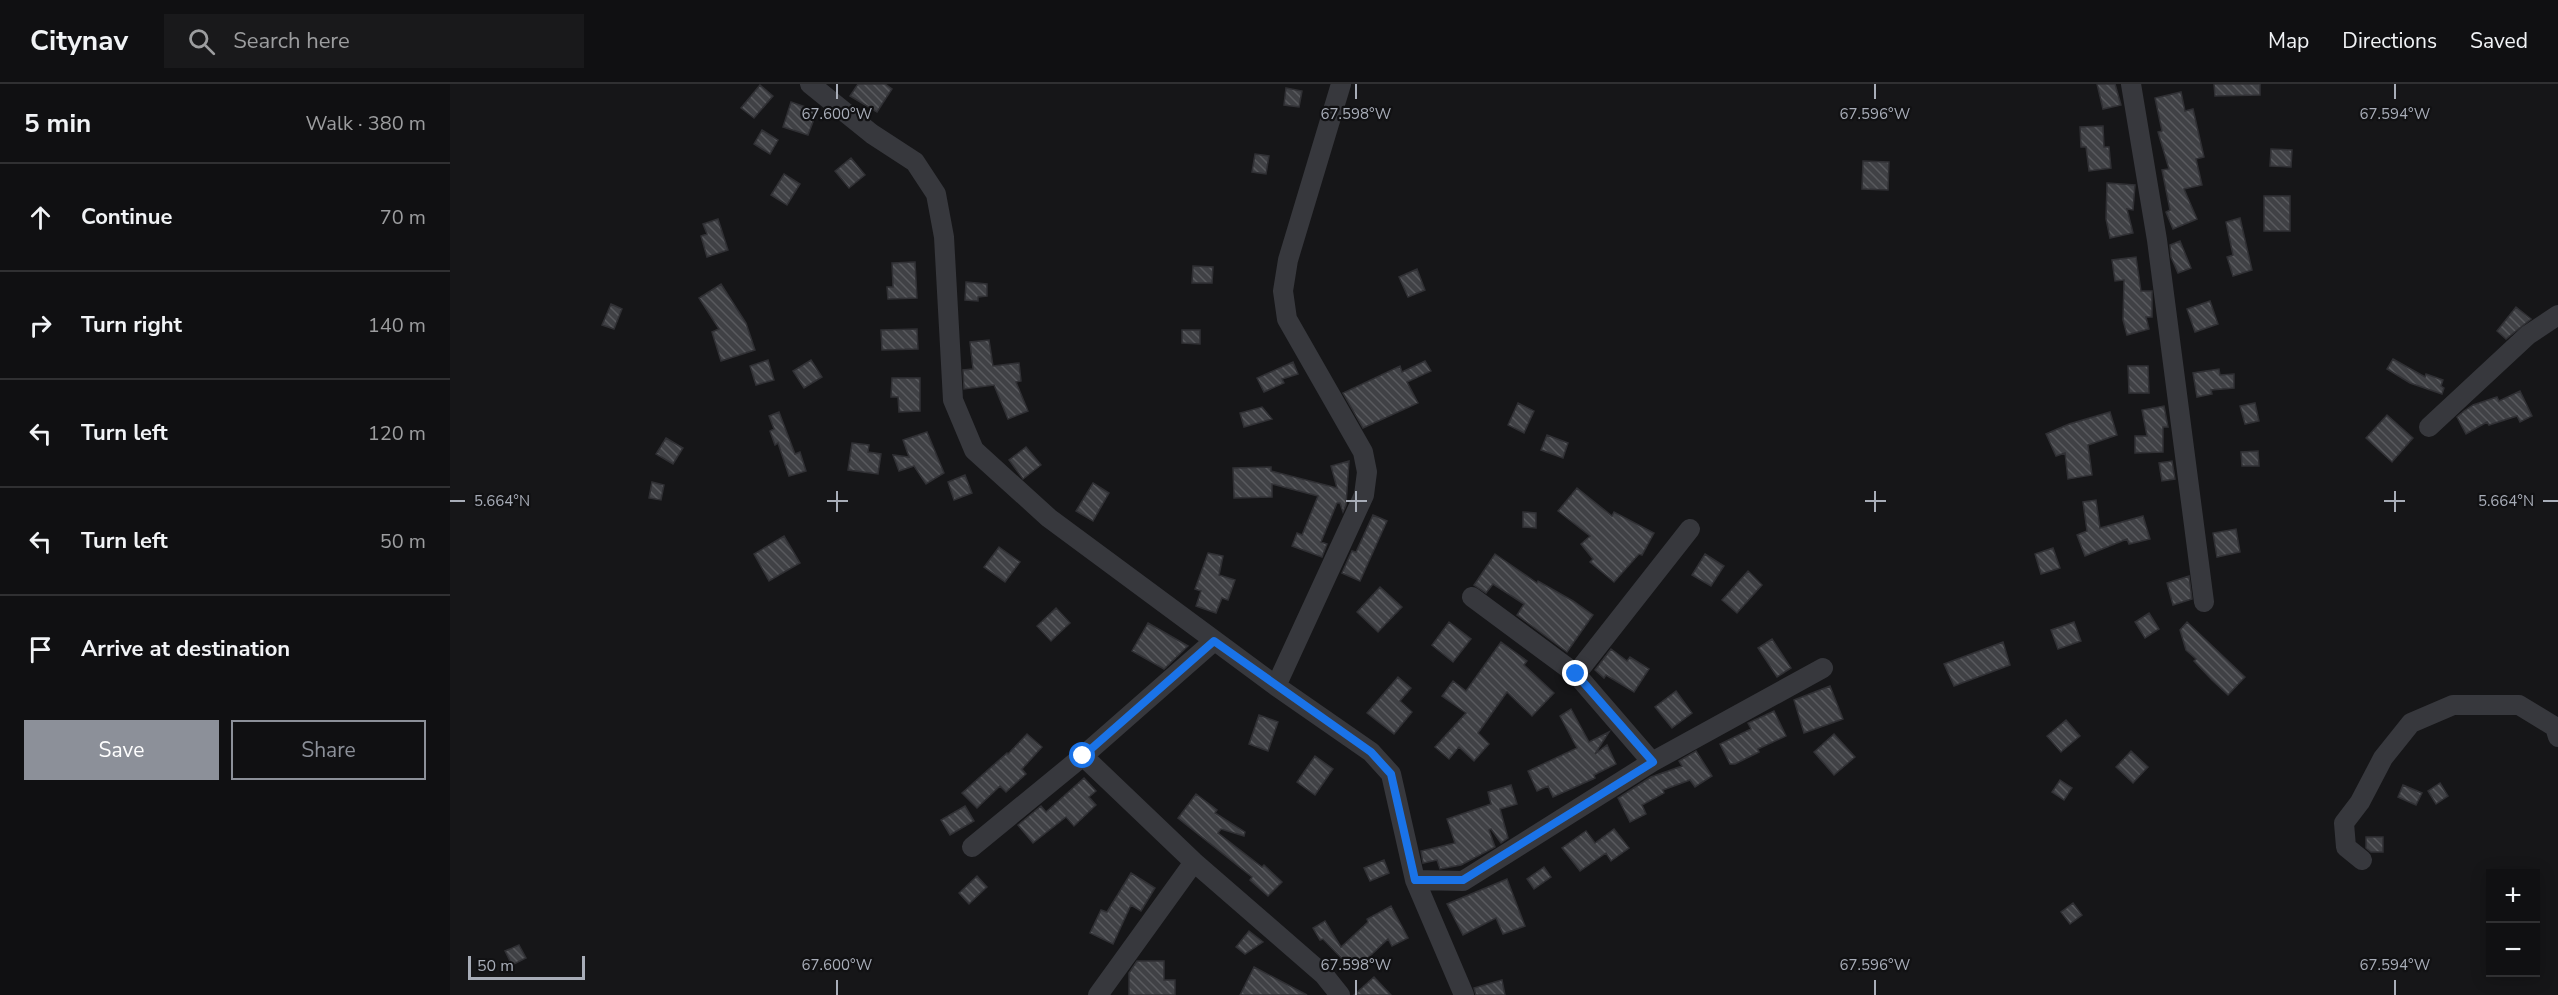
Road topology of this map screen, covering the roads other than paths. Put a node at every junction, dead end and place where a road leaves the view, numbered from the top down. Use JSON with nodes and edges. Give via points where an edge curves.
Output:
{"nodes":[{"id":1,"x":810,"y":84,"type":"edge"},
{"id":2,"x":1341,"y":84,"type":"edge"},
{"id":3,"x":2131,"y":84,"type":"edge"},
{"id":4,"x":2558,"y":315,"type":"edge"},
{"id":5,"x":2429,"y":426,"type":"dead end"},
{"id":6,"x":1690,"y":529,"type":"dead end"},
{"id":7,"x":1472,"y":597,"type":"dead end"},
{"id":8,"x":2204,"y":602,"type":"dead end"},
{"id":9,"x":1214,"y":641,"type":"junction"},
{"id":10,"x":1823,"y":668,"type":"dead end"},
{"id":11,"x":1576,"y":674,"type":"junction"},
{"id":12,"x":1276,"y":686,"type":"junction"},
{"id":13,"x":2558,"y":737,"type":"edge"},
{"id":14,"x":1083,"y":756,"type":"junction"},
{"id":15,"x":1653,"y":762,"type":"junction"},
{"id":16,"x":972,"y":847,"type":"dead end"},
{"id":17,"x":2362,"y":860,"type":"dead end"},
{"id":18,"x":1194,"y":862,"type":"junction"},
{"id":19,"x":1415,"y":880,"type":"junction"},
{"id":20,"x":1098,"y":995,"type":"edge"},
{"id":21,"x":1340,"y":995,"type":"edge"},
{"id":22,"x":1464,"y":995,"type":"edge"}],
"edges":[{"from":1,"to":9,"type":"street","via":[[872,134],[915,162],[936,194],[944,237],[953,400],[974,450],[1049,518]]},
{"from":2,"to":12,"type":"street","via":[[1287,260],[1283,291],[1287,319],[1363,452],[1367,472],[1364,495]]},
{"from":3,"to":8,"type":"street","via":[[2158,252]]},
{"from":4,"to":5,"type":"street","via":[[2528,335]]},
{"from":6,"to":11,"type":"street"},
{"from":7,"to":11,"type":"street"},
{"from":9,"to":12,"type":"street"},
{"from":9,"to":14,"type":"street"},
{"from":10,"to":15,"type":"street"},
{"from":11,"to":15,"type":"street"},
{"from":12,"to":19,"type":"street","via":[[1371,752],[1391,774]]},
{"from":13,"to":17,"type":"street","via":[[2554,727],[2519,705],[2453,705],[2411,723],[2383,758],[2344,824],[2346,847]]},
{"from":14,"to":16,"type":"street"},
{"from":14,"to":18,"type":"street"},
{"from":15,"to":19,"type":"street","via":[[1463,880]]},
{"from":18,"to":20,"type":"street"},
{"from":18,"to":21,"type":"street","via":[[1324,975]]},
{"from":19,"to":22,"type":"street"}]}
